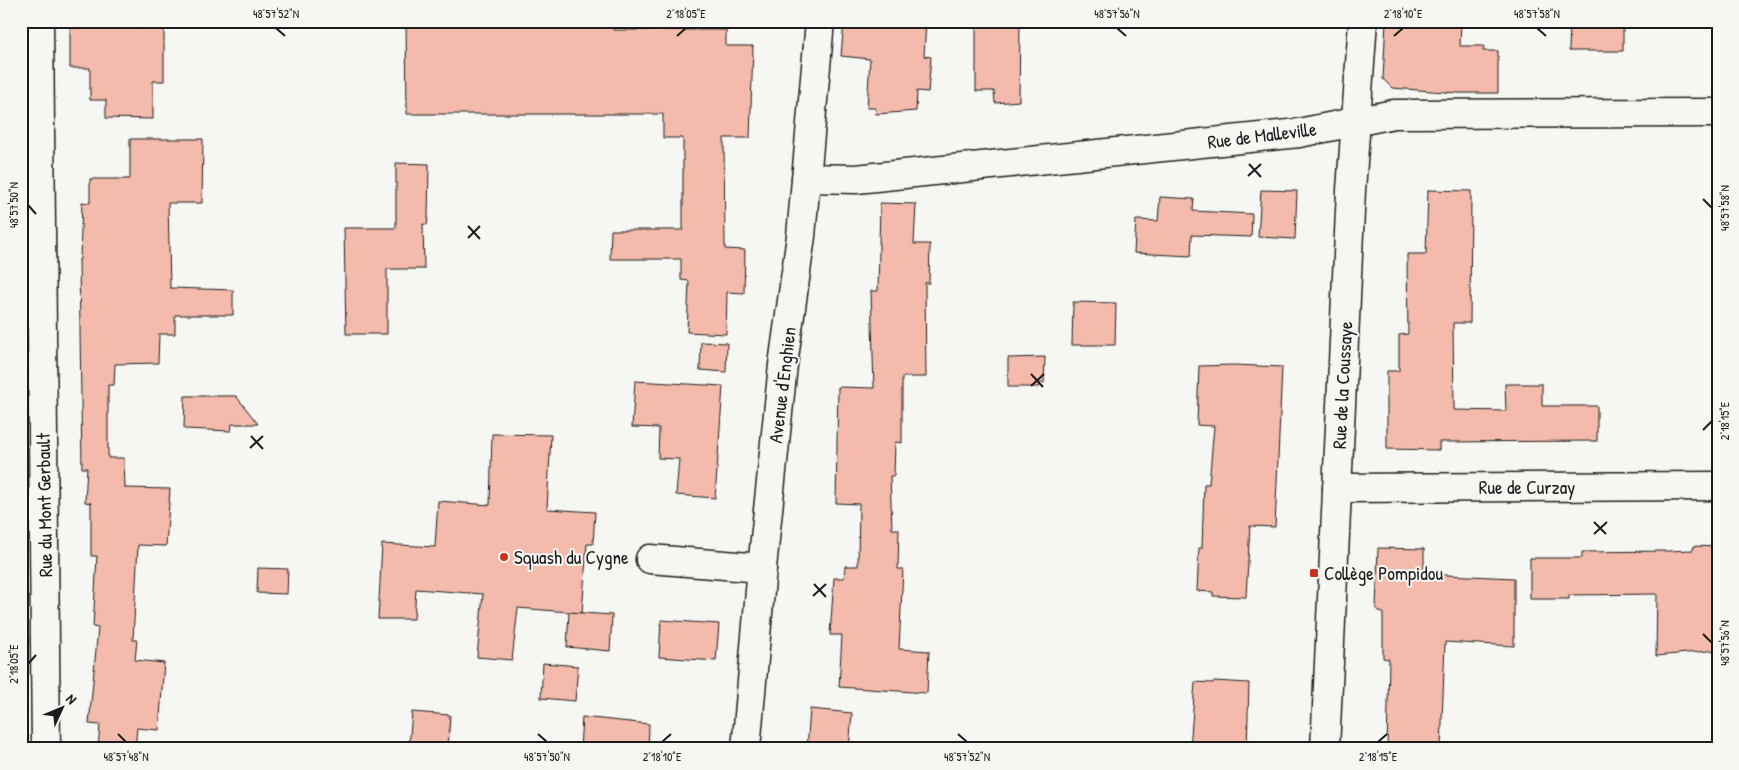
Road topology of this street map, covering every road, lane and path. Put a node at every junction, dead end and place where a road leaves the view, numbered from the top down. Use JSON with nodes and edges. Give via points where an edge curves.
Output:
{"nodes":[{"id":1,"x":39,"y":21,"type":"edge"},
{"id":2,"x":820,"y":21,"type":"edge"},
{"id":3,"x":1363,"y":21,"type":"edge"},
{"id":4,"x":1718,"y":113,"type":"edge"},
{"id":5,"x":1355,"y":122,"type":"junction"},
{"id":6,"x":806,"y":178,"type":"junction"},
{"id":7,"x":1718,"y":486,"type":"edge"},
{"id":8,"x":1337,"y":488,"type":"junction"},
{"id":9,"x":650,"y":559,"type":"dead end"},
{"id":10,"x":762,"y":568,"type":"junction"},
{"id":11,"x":46,"y":749,"type":"edge"},
{"id":12,"x":746,"y":749,"type":"edge"},
{"id":13,"x":1325,"y":749,"type":"edge"}],
"edges":[{"from":1,"to":11,"type":"street","name":"Rue du Mont Gerbault"},
{"from":2,"to":6,"type":"street","name":"Avenue d'Enghien"},
{"from":3,"to":5,"type":"street","name":"Rue de la Coussaye"},
{"from":4,"to":5,"type":"street","name":"Rue de Malleville","via":[[1394,114]]},
{"from":5,"to":6,"type":"street","name":"Rue de Malleville","via":[[1299,133],[876,177]]},
{"from":5,"to":8,"type":"street","name":"Rue de la Coussaye"},
{"from":6,"to":10,"type":"street","name":"Avenue d'Enghien"},
{"from":7,"to":8,"type":"street","name":"Rue de Curzay"},
{"from":8,"to":13,"type":"street","name":"Rue de la Coussaye"},
{"from":9,"to":10,"type":"street"},
{"from":10,"to":12,"type":"street","name":"Avenue d'Enghien"}]}
